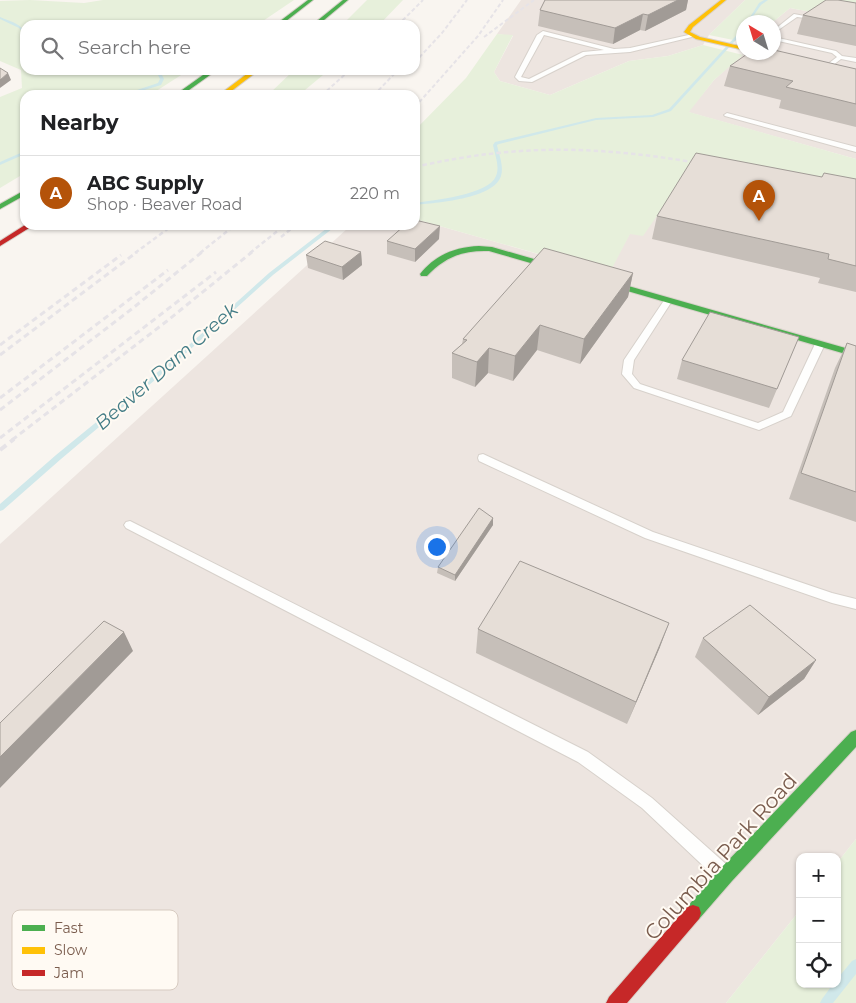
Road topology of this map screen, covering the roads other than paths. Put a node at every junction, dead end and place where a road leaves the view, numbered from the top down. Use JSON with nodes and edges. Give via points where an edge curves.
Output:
{"nodes":[{"id":1,"x":311,"y":0,"type":"edge"},
{"id":2,"x":346,"y":0,"type":"edge"},
{"id":3,"x":723,"y":0,"type":"edge"},
{"id":4,"x":813,"y":18,"type":"edge"},
{"id":5,"x":285,"y":20,"type":"edge"},
{"id":6,"x":321,"y":20,"type":"edge"},
{"id":7,"x":781,"y":27,"type":"edge"},
{"id":8,"x":693,"y":36,"type":"junction"},
{"id":9,"x":781,"y":41,"type":"edge"},
{"id":10,"x":790,"y":43,"type":"junction"},
{"id":11,"x":736,"y":47,"type":"edge"},
{"id":12,"x":784,"y":47,"type":"dead end"},
{"id":13,"x":614,"y":51,"type":"junction"},
{"id":14,"x":840,"y":56,"type":"junction"},
{"id":15,"x":856,"y":60,"type":"edge"},
{"id":16,"x":826,"y":68,"type":"edge"},
{"id":17,"x":207,"y":75,"type":"edge"},
{"id":18,"x":249,"y":75,"type":"edge"},
{"id":19,"x":185,"y":90,"type":"edge"},
{"id":20,"x":229,"y":90,"type":"edge"},
{"id":21,"x":726,"y":115,"type":"dead end"},
{"id":22,"x":856,"y":149,"type":"edge"},
{"id":23,"x":20,"y":195,"type":"edge"},
{"id":24,"x":0,"y":207,"type":"edge"},
{"id":25,"x":22,"y":230,"type":"edge"},
{"id":26,"x":0,"y":244,"type":"edge"},
{"id":27,"x":424,"y":274,"type":"dead end"},
{"id":28,"x":668,"y":300,"type":"junction"},
{"id":29,"x":820,"y":344,"type":"junction"},
{"id":30,"x":856,"y":354,"type":"edge"},
{"id":31,"x":483,"y":458,"type":"dead end"},
{"id":32,"x":130,"y":526,"type":"dead end"},
{"id":33,"x":856,"y":604,"type":"edge"},
{"id":34,"x":856,"y":737,"type":"edge"},
{"id":35,"x":726,"y":875,"type":"junction"},
{"id":36,"x":615,"y":1003,"type":"edge"}],
"edges":[{"from":1,"to":5,"type":"main road"},
{"from":2,"to":6,"type":"main road"},
{"from":3,"to":8,"type":"main road","via":[[691,26],[687,32]]},
{"from":4,"to":7,"type":"lane","via":[[796,15]]},
{"from":8,"to":11,"type":"main road"},
{"from":8,"to":13,"type":"lane"},
{"from":9,"to":10,"type":"lane"},
{"from":10,"to":12,"type":"lane"},
{"from":10,"to":14,"type":"lane"},
{"from":13,"to":13,"type":"lane","via":[[585,53],[530,81],[518,77],[543,33]]},
{"from":14,"to":15,"type":"lane"},
{"from":14,"to":16,"type":"lane"},
{"from":17,"to":19,"type":"main road"},
{"from":18,"to":20,"type":"main road"},
{"from":21,"to":22,"type":"lane"},
{"from":23,"to":24,"type":"main road"},
{"from":25,"to":26,"type":"main road"},
{"from":27,"to":28,"type":"main road","via":[[435,261],[449,253],[466,248],[489,249]]},
{"from":28,"to":29,"type":"main road"},
{"from":28,"to":29,"type":"lane","via":[[629,360],[627,374],[637,386],[759,427],[787,414]]},
{"from":29,"to":30,"type":"main road"},
{"from":31,"to":33,"type":"lane","via":[[649,535]]},
{"from":32,"to":35,"type":"lane","via":[[582,757],[647,803]]},
{"from":34,"to":35,"type":"main road","name":"Columbia Park Road"},
{"from":35,"to":36,"type":"main road","name":"Columbia Park Road"}]}
